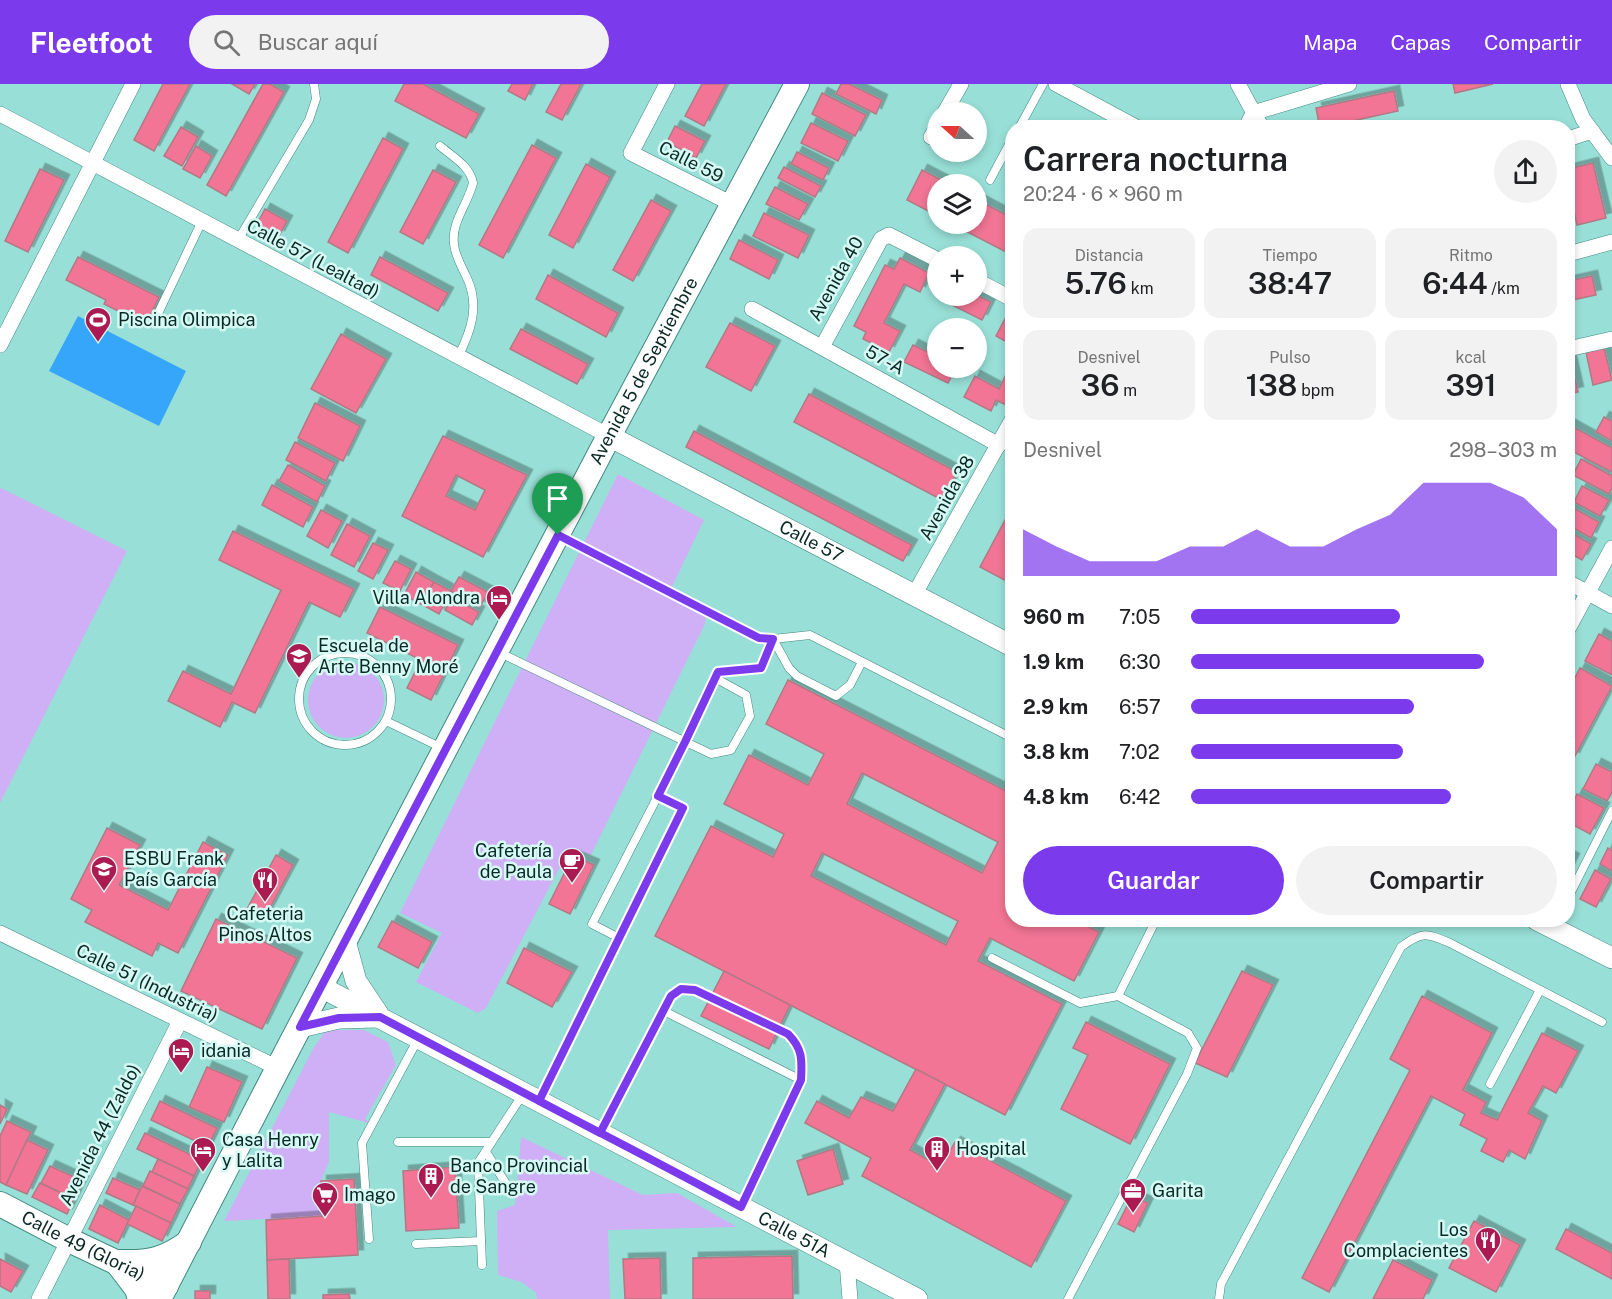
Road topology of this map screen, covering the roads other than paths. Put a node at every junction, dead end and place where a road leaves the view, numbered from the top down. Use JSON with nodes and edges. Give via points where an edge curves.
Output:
{"nodes":[{"id":1,"x":133,"y":84,"type":"edge"},
{"id":2,"x":314,"y":84,"type":"edge"},
{"id":3,"x":667,"y":84,"type":"edge"},
{"id":4,"x":797,"y":84,"type":"edge"},
{"id":5,"x":962,"y":84,"type":"edge"},
{"id":6,"x":1043,"y":84,"type":"edge"},
{"id":7,"x":1056,"y":84,"type":"edge"},
{"id":8,"x":1238,"y":84,"type":"edge"},
{"id":9,"x":1349,"y":84,"type":"edge"},
{"id":10,"x":1568,"y":84,"type":"edge"},
{"id":11,"x":951,"y":102,"type":"edge"},
{"id":12,"x":1253,"y":112,"type":"junction"},
{"id":13,"x":0,"y":114,"type":"edge"},
{"id":14,"x":1023,"y":120,"type":"edge"},
{"id":15,"x":1123,"y":120,"type":"edge"},
{"id":16,"x":1250,"y":120,"type":"edge"},
{"id":17,"x":1258,"y":120,"type":"edge"},
{"id":18,"x":1592,"y":131,"type":"junction"},
{"id":19,"x":1575,"y":137,"type":"edge"},
{"id":20,"x":440,"y":146,"type":"dead end"},
{"id":21,"x":1005,"y":152,"type":"edge"},
{"id":22,"x":1612,"y":158,"type":"edge"},
{"id":23,"x":94,"y":163,"type":"junction"},
{"id":24,"x":990,"y":180,"type":"dead end"},
{"id":25,"x":734,"y":205,"type":"junction"},
{"id":26,"x":202,"y":221,"type":"junction"},
{"id":27,"x":238,"y":240,"type":"junction"},
{"id":28,"x":1612,"y":242,"type":"edge"},
{"id":29,"x":1575,"y":252,"type":"edge"},
{"id":30,"x":927,"y":254,"type":"edge"},
{"id":31,"x":987,"y":286,"type":"edge"},
{"id":32,"x":1005,"y":295,"type":"edge"},
{"id":33,"x":752,"y":309,"type":"dead end"},
{"id":34,"x":154,"y":322,"type":"dead end"},
{"id":35,"x":1612,"y":339,"type":"edge"},
{"id":36,"x":0,"y":345,"type":"edge"},
{"id":37,"x":822,"y":347,"type":"junction"},
{"id":38,"x":1575,"y":347,"type":"edge"},
{"id":39,"x":458,"y":357,"type":"junction"},
{"id":40,"x":1005,"y":433,"type":"edge"},
{"id":41,"x":609,"y":436,"type":"junction"},
{"id":42,"x":999,"y":445,"type":"junction"},
{"id":43,"x":558,"y":535,"type":"junction"},
{"id":44,"x":1612,"y":548,"type":"edge"},
{"id":45,"x":1575,"y":586,"type":"edge"},
{"id":46,"x":1587,"y":592,"type":"junction"},
{"id":47,"x":914,"y":595,"type":"junction"},
{"id":48,"x":1612,"y":606,"type":"edge"},
{"id":49,"x":1575,"y":615,"type":"edge"},
{"id":50,"x":773,"y":639,"type":"junction"},
{"id":51,"x":1005,"y":642,"type":"edge"},
{"id":52,"x":496,"y":651,"type":"junction"},
{"id":53,"x":862,"y":662,"type":"junction"},
{"id":54,"x":715,"y":678,"type":"junction"},
{"id":55,"x":386,"y":721,"type":"junction"},
{"id":56,"x":1005,"y":734,"type":"edge"},
{"id":57,"x":685,"y":742,"type":"junction"},
{"id":58,"x":446,"y":750,"type":"junction"},
{"id":59,"x":658,"y":796,"type":"junction"},
{"id":60,"x":1612,"y":811,"type":"edge"},
{"id":61,"x":1575,"y":884,"type":"edge"},
{"id":62,"x":1152,"y":927,"type":"edge"},
{"id":63,"x":1558,"y":927,"type":"edge"},
{"id":64,"x":0,"y":933,"type":"edge"},
{"id":65,"x":619,"y":938,"type":"junction"},
{"id":66,"x":345,"y":941,"type":"junction"},
{"id":67,"x":992,"y":958,"type":"dead end"},
{"id":68,"x":1612,"y":958,"type":"edge"},
{"id":69,"x":321,"y":987,"type":"junction"},
{"id":70,"x":1540,"y":990,"type":"junction"},
{"id":71,"x":1118,"y":996,"type":"junction"},
{"id":72,"x":664,"y":1011,"type":"junction"},
{"id":73,"x":380,"y":1017,"type":"junction"},
{"id":74,"x":180,"y":1021,"type":"junction"},
{"id":75,"x":1602,"y":1022,"type":"dead end"},
{"id":76,"x":300,"y":1027,"type":"junction"},
{"id":77,"x":419,"y":1037,"type":"junction"},
{"id":78,"x":278,"y":1068,"type":"junction"},
{"id":79,"x":801,"y":1080,"type":"junction"},
{"id":80,"x":1490,"y":1084,"type":"dead end"},
{"id":81,"x":532,"y":1097,"type":"junction"},
{"id":82,"x":600,"y":1133,"type":"junction"},
{"id":83,"x":491,"y":1142,"type":"junction"},
{"id":84,"x":398,"y":1143,"type":"dead end"},
{"id":85,"x":486,"y":1152,"type":"junction"},
{"id":86,"x":505,"y":1182,"type":"dead end"},
{"id":87,"x":0,"y":1204,"type":"edge"},
{"id":88,"x":741,"y":1207,"type":"junction"},
{"id":89,"x":369,"y":1239,"type":"dead end"},
{"id":90,"x":69,"y":1240,"type":"junction"},
{"id":91,"x":189,"y":1242,"type":"junction"},
{"id":92,"x":481,"y":1242,"type":"junction"},
{"id":93,"x":417,"y":1244,"type":"dead end"},
{"id":94,"x":116,"y":1262,"type":"junction"},
{"id":95,"x":848,"y":1262,"type":"junction"},
{"id":96,"x":482,"y":1265,"type":"dead end"},
{"id":97,"x":163,"y":1292,"type":"edge"},
{"id":98,"x":847,"y":1296,"type":"edge"},
{"id":99,"x":39,"y":1299,"type":"edge"},
{"id":100,"x":140,"y":1299,"type":"edge"},
{"id":101,"x":917,"y":1299,"type":"edge"},
{"id":102,"x":1068,"y":1299,"type":"edge"},
{"id":103,"x":1219,"y":1299,"type":"edge"}],
"edges":[{"from":1,"to":23,"type":"street"},
{"from":2,"to":27,"type":"lane","via":[[316,99],[309,120]]},
{"from":3,"to":25,"type":"street","name":"Calle 59","via":[[631,153]]},
{"from":4,"to":25,"type":"main road","name":"Avenida 5 de Septiembre"},
{"from":5,"to":11,"type":"street"},
{"from":6,"to":14,"type":"lane"},
{"from":7,"to":15,"type":"street"},
{"from":8,"to":12,"type":"street"},
{"from":9,"to":12,"type":"street"},
{"from":10,"to":18,"type":"street"},
{"from":12,"to":16,"type":"street"},
{"from":12,"to":17,"type":"street"},
{"from":13,"to":23,"type":"street","name":"Calle 57 (Lealtad)"},
{"from":18,"to":19,"type":"street"},
{"from":18,"to":22,"type":"street"},
{"from":20,"to":39,"type":"lane","via":[[467,169],[473,183],[453,243],[474,300],[468,337]]},
{"from":21,"to":24,"type":"lane"},
{"from":23,"to":26,"type":"street","name":"Calle 57 (Lealtad)"},
{"from":23,"to":36,"type":"street"},
{"from":25,"to":41,"type":"main road","name":"Avenida 5 de Septiembre"},
{"from":26,"to":27,"type":"street","name":"Calle 57 (Lealtad)"},
{"from":26,"to":34,"type":"lane"},
{"from":27,"to":39,"type":"street","name":"Calle 57 (Lealtad)"},
{"from":28,"to":29,"type":"street"},
{"from":30,"to":37,"type":"street","name":"Avenida 40","via":[[889,235],[877,244]]},
{"from":31,"to":32,"type":"street"},
{"from":33,"to":37,"type":"street","name":"57-A"},
{"from":35,"to":38,"type":"street"},
{"from":37,"to":42,"type":"street","name":"57-A"},
{"from":39,"to":41,"type":"street","name":"Calle 57 (Lealtad)"},
{"from":40,"to":42,"type":"street","name":"Avenida 38"},
{"from":41,"to":43,"type":"main road","name":"Avenida 5 de Septiembre"},
{"from":41,"to":47,"type":"main road","name":"Calle 57"},
{"from":42,"to":47,"type":"street","name":"Avenida 38"},
{"from":43,"to":50,"type":"lane","via":[[759,638]]},
{"from":43,"to":52,"type":"main road","name":"Avenida 5 de Septiembre"},
{"from":44,"to":46,"type":"street"},
{"from":45,"to":46,"type":"street"},
{"from":46,"to":48,"type":"street"},
{"from":46,"to":49,"type":"street"},
{"from":47,"to":51,"type":"main road","name":"Calle 57"},
{"from":50,"to":53,"type":"lane","via":[[810,635]]},
{"from":50,"to":53,"type":"lane","via":[[797,676],[836,696],[850,685]]},
{"from":50,"to":54,"type":"lane","via":[[761,668],[718,672]]},
{"from":52,"to":57,"type":"lane"},
{"from":52,"to":58,"type":"main road","name":"Avenida 5 de Septiembre"},
{"from":53,"to":56,"type":"lane"},
{"from":54,"to":57,"type":"lane"},
{"from":54,"to":57,"type":"lane","via":[[747,695],[750,716],[731,750],[711,754]]},
{"from":55,"to":55,"type":"lane","via":[[392,706],[391,690],[386,675],[375,663],[361,655],[330,655],[306,675],[299,705],[311,731],[323,740],[351,746],[378,733]]},
{"from":55,"to":58,"type":"lane"},
{"from":57,"to":59,"type":"lane"},
{"from":58,"to":66,"type":"main road","name":"Avenida 5 de Septiembre"},
{"from":59,"to":65,"type":"lane","via":[[683,808]]},
{"from":59,"to":65,"type":"lane","via":[[592,924]]},
{"from":60,"to":61,"type":"lane"},
{"from":62,"to":71,"type":"lane"},
{"from":63,"to":68,"type":"main road"},
{"from":64,"to":74,"type":"street","name":"Calle 51 (Industria)"},
{"from":65,"to":81,"type":"lane"},
{"from":66,"to":69,"type":"main road","name":"Avenida 5 de Septiembre"},
{"from":66,"to":73,"type":"main road","via":[[356,981]]},
{"from":67,"to":71,"type":"lane","via":[[1080,1003]]},
{"from":69,"to":73,"type":"main road","name":"Calle 51A"},
{"from":69,"to":76,"type":"main road","name":"Avenida 5 de Septiembre"},
{"from":70,"to":75,"type":"lane"},
{"from":70,"to":80,"type":"lane"},
{"from":70,"to":103,"type":"lane","via":[[1431,935],[1415,936],[1401,947],[1221,1284]]},
{"from":71,"to":102,"type":"lane","via":[[1188,1033],[1197,1048]]},
{"from":72,"to":79,"type":"lane"},
{"from":72,"to":79,"type":"lane","via":[[671,996],[681,989],[695,990],[788,1034],[798,1043]]},
{"from":72,"to":82,"type":"lane"},
{"from":73,"to":76,"type":"main road","via":[[339,1018]]},
{"from":73,"to":77,"type":"main road","name":"Calle 51A"},
{"from":74,"to":78,"type":"street","name":"Calle 51 (Industria)"},
{"from":74,"to":90,"type":"street","name":"Avenida 44 (Zaldo)"},
{"from":76,"to":78,"type":"main road","name":"Avenida 5 de Septiembre"},
{"from":77,"to":81,"type":"main road","name":"Calle 51A"},
{"from":77,"to":89,"type":"lane","via":[[362,1143]]},
{"from":78,"to":91,"type":"main road","name":"Avenida 5 de Septiembre"},
{"from":79,"to":88,"type":"lane"},
{"from":81,"to":82,"type":"main road","name":"Calle 51A"},
{"from":81,"to":83,"type":"lane"},
{"from":82,"to":88,"type":"main road","name":"Calle 51A"},
{"from":83,"to":84,"type":"lane"},
{"from":83,"to":85,"type":"lane"},
{"from":85,"to":86,"type":"lane"},
{"from":85,"to":92,"type":"lane","via":[[478,1163]]},
{"from":87,"to":90,"type":"main road","name":"Calle 49 (Gloria)"},
{"from":88,"to":95,"type":"main road","name":"Calle 51A"},
{"from":90,"to":94,"type":"main road","name":"Calle 49 (Gloria)"},
{"from":90,"to":99,"type":"street","name":"Avenida 44 (Zaldo)"},
{"from":91,"to":94,"type":"main road","via":[[156,1260]]},
{"from":91,"to":97,"type":"main road","name":"Avenida 5 de Septiembre"},
{"from":92,"to":93,"type":"lane"},
{"from":92,"to":96,"type":"lane"},
{"from":94,"to":97,"type":"main road","name":"Calle 49 (Gloria)"},
{"from":94,"to":100,"type":"main road"},
{"from":95,"to":98,"type":"street"},
{"from":95,"to":101,"type":"main road","name":"Calle 51A"}]}
